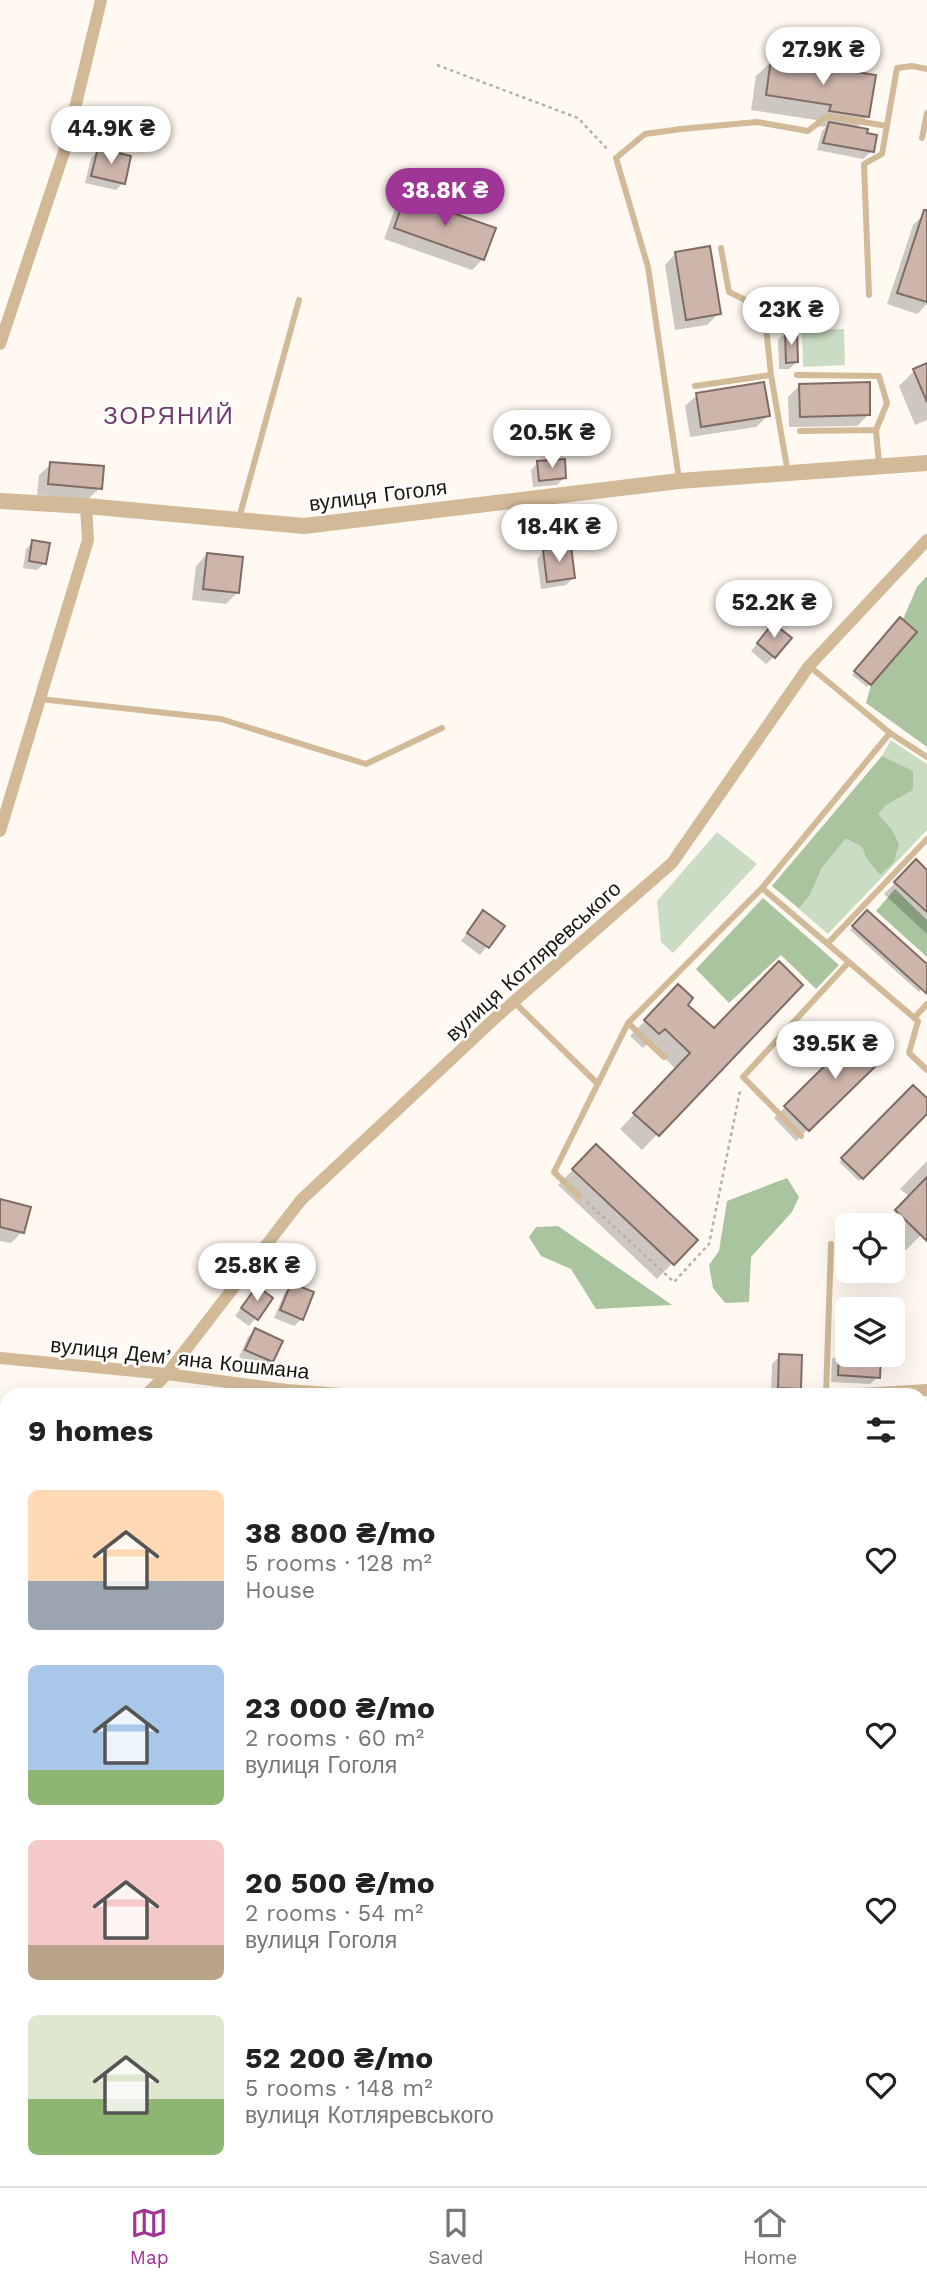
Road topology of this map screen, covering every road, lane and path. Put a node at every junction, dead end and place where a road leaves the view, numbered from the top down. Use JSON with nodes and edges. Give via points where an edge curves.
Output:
{"nodes":[{"id":1,"x":101,"y":0,"type":"edge"},
{"id":2,"x":437,"y":65,"type":"dead end"},
{"id":3,"x":927,"y":69,"type":"edge"},
{"id":4,"x":927,"y":113,"type":"edge"},
{"id":5,"x":887,"y":126,"type":"junction"},
{"id":6,"x":922,"y":138,"type":"dead end"},
{"id":7,"x":616,"y":158,"type":"junction"},
{"id":8,"x":721,"y":248,"type":"dead end"},
{"id":9,"x":869,"y":295,"type":"dead end"},
{"id":10,"x":299,"y":300,"type":"dead end"},
{"id":11,"x":0,"y":344,"type":"edge"},
{"id":12,"x":771,"y":375,"type":"junction"},
{"id":13,"x":797,"y":375,"type":"dead end"},
{"id":14,"x":695,"y":386,"type":"dead end"},
{"id":15,"x":876,"y":430,"type":"junction"},
{"id":16,"x":800,"y":431,"type":"dead end"},
{"id":17,"x":927,"y":463,"type":"edge"},
{"id":18,"x":880,"y":466,"type":"junction"},
{"id":19,"x":788,"y":472,"type":"junction"},
{"id":20,"x":680,"y":481,"type":"junction"},
{"id":21,"x":0,"y":501,"type":"edge"},
{"id":22,"x":86,"y":506,"type":"junction"},
{"id":23,"x":239,"y":520,"type":"junction"},
{"id":24,"x":927,"y":540,"type":"edge"},
{"id":25,"x":809,"y":666,"type":"junction"},
{"id":26,"x":40,"y":699,"type":"junction"},
{"id":27,"x":442,"y":728,"type":"dead end"},
{"id":28,"x":890,"y":733,"type":"junction"},
{"id":29,"x":927,"y":757,"type":"edge"},
{"id":30,"x":0,"y":831,"type":"edge"},
{"id":31,"x":927,"y":839,"type":"edge"},
{"id":32,"x":762,"y":888,"type":"junction"},
{"id":33,"x":828,"y":943,"type":"junction"},
{"id":34,"x":849,"y":962,"type":"junction"},
{"id":35,"x":514,"y":1002,"type":"junction"},
{"id":36,"x":927,"y":1004,"type":"edge"},
{"id":37,"x":916,"y":1019,"type":"junction"},
{"id":38,"x":927,"y":1022,"type":"edge"},
{"id":39,"x":628,"y":1023,"type":"junction"},
{"id":40,"x":664,"y":1057,"type":"dead end"},
{"id":41,"x":927,"y":1070,"type":"edge"},
{"id":42,"x":743,"y":1077,"type":"junction"},
{"id":43,"x":598,"y":1084,"type":"junction"},
{"id":44,"x":801,"y":1136,"type":"dead end"},
{"id":45,"x":579,"y":1196,"type":"joint"},
{"id":46,"x":831,"y":1244,"type":"dead end"},
{"id":47,"x":0,"y":1358,"type":"edge"},
{"id":48,"x":167,"y":1374,"type":"junction"},
{"id":49,"x":153,"y":1388,"type":"edge"},
{"id":50,"x":266,"y":1388,"type":"edge"},
{"id":51,"x":826,"y":1388,"type":"edge"}],
"edges":[{"from":1,"to":11,"type":"street","via":[[65,146]]},
{"from":2,"to":7,"type":"path","via":[[578,118]]},
{"from":3,"to":5,"type":"lane","via":[[897,68]]},
{"from":4,"to":6,"type":"lane"},
{"from":5,"to":7,"type":"lane","via":[[827,116],[808,131],[757,122],[681,129],[645,134]]},
{"from":5,"to":9,"type":"lane","via":[[882,154],[864,164]]},
{"from":7,"to":20,"type":"lane","via":[[648,267]]},
{"from":8,"to":12,"type":"lane","via":[[729,292],[764,309]]},
{"from":10,"to":23,"type":"lane"},
{"from":12,"to":14,"type":"lane"},
{"from":12,"to":19,"type":"lane"},
{"from":13,"to":15,"type":"lane","via":[[878,376],[887,403]]},
{"from":15,"to":16,"type":"lane"},
{"from":15,"to":18,"type":"lane"},
{"from":17,"to":18,"type":"street","name":"вулиця Гоголя"},
{"from":18,"to":19,"type":"street","name":"вулиця Гоголя"},
{"from":19,"to":20,"type":"street","name":"вулиця Гоголя"},
{"from":20,"to":23,"type":"street","name":"вулиця Гоголя","via":[[303,526]]},
{"from":21,"to":22,"type":"street","name":"вулиця Гоголя"},
{"from":22,"to":23,"type":"street","name":"вулиця Гоголя"},
{"from":22,"to":26,"type":"street","via":[[89,540]]},
{"from":24,"to":25,"type":"street","name":"вулиця Котляревського"},
{"from":25,"to":28,"type":"lane"},
{"from":25,"to":35,"type":"street","name":"вулиця Котляревського","via":[[672,863]]},
{"from":26,"to":27,"type":"lane","via":[[221,719],[366,764]]},
{"from":26,"to":30,"type":"street"},
{"from":28,"to":29,"type":"lane"},
{"from":28,"to":32,"type":"lane"},
{"from":31,"to":33,"type":"lane"},
{"from":32,"to":33,"type":"lane"},
{"from":32,"to":39,"type":"lane"},
{"from":33,"to":34,"type":"lane"},
{"from":34,"to":37,"type":"lane"},
{"from":34,"to":42,"type":"lane"},
{"from":35,"to":43,"type":"lane"},
{"from":35,"to":48,"type":"street","name":"вулиця Котляревського","via":[[301,1200]]},
{"from":36,"to":37,"type":"lane"},
{"from":37,"to":38,"type":"lane"},
{"from":37,"to":41,"type":"lane","via":[[909,1053]]},
{"from":39,"to":40,"type":"lane"},
{"from":39,"to":43,"type":"lane"},
{"from":42,"to":44,"type":"lane"},
{"from":42,"to":45,"type":"path","via":[[709,1244],[674,1282]]},
{"from":43,"to":45,"type":"lane","via":[[554,1172]]},
{"from":46,"to":51,"type":"lane"},
{"from":47,"to":48,"type":"street","name":"вулиця Демʼяна Кошмана"},
{"from":48,"to":49,"type":"street","name":"вулиця Котляревського"},
{"from":48,"to":50,"type":"street","name":"вулиця Демʼяна Кошмана"}]}
